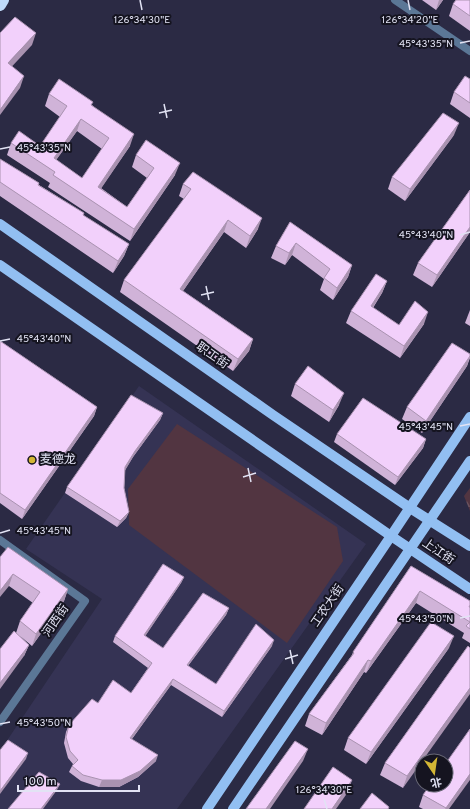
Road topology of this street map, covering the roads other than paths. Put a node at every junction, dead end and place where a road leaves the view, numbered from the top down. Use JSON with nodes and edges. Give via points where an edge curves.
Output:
{"nodes":[{"id":1,"x":3,"y":0,"type":"edge"},
{"id":2,"x":395,"y":0,"type":"edge"},
{"id":3,"x":0,"y":5,"type":"edge"},
{"id":4,"x":470,"y":51,"type":"edge"},
{"id":5,"x":0,"y":224,"type":"edge"},
{"id":6,"x":0,"y":265,"type":"edge"},
{"id":7,"x":470,"y":417,"type":"edge"},
{"id":8,"x":470,"y":461,"type":"edge"},
{"id":9,"x":410,"y":508,"type":"junction"},
{"id":10,"x":430,"y":521,"type":"junction"},
{"id":11,"x":391,"y":536,"type":"junction"},
{"id":12,"x":0,"y":540,"type":"edge"},
{"id":13,"x":470,"y":546,"type":"edge"},
{"id":14,"x":410,"y":550,"type":"junction"},
{"id":15,"x":470,"y":590,"type":"edge"},
{"id":16,"x":0,"y":722,"type":"edge"},
{"id":17,"x":207,"y":809,"type":"edge"},
{"id":18,"x":233,"y":809,"type":"edge"}],
"edges":[{"from":1,"to":3,"type":"highway"},
{"from":2,"to":4,"type":"street"},
{"from":5,"to":9,"type":"main road","name":"职工街"},
{"from":6,"to":11,"type":"main road"},
{"from":7,"to":9,"type":"main road","name":"工农大街"},
{"from":8,"to":10,"type":"main road"},
{"from":9,"to":10,"type":"main road","name":"上江街"},
{"from":9,"to":11,"type":"main road","name":"工农大街"},
{"from":10,"to":13,"type":"main road","name":"上江街"},
{"from":10,"to":14,"type":"main road"},
{"from":11,"to":14,"type":"main road","name":"上江街"},
{"from":11,"to":17,"type":"main road","name":"工农大街"},
{"from":12,"to":16,"type":"street","name":"河西街","via":[[85,601]]},
{"from":14,"to":15,"type":"main road","name":"上江街"},
{"from":14,"to":18,"type":"main road"}]}
